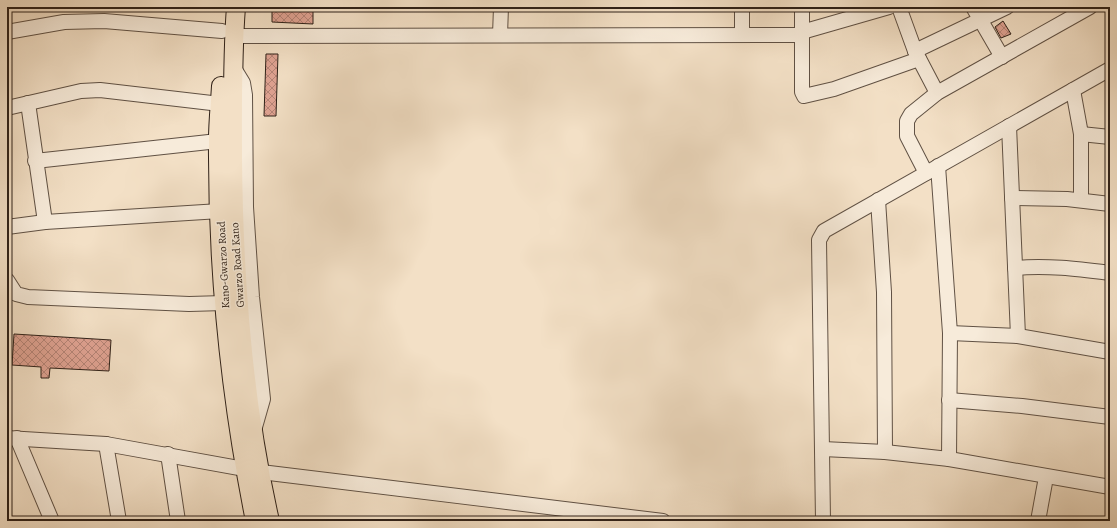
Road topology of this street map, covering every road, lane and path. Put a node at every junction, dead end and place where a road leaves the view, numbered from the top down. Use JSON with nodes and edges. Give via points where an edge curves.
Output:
{"nodes":[{"id":1,"x":224,"y":7,"type":"edge"},
{"id":2,"x":236,"y":7,"type":"edge"},
{"id":3,"x":501,"y":7,"type":"edge"},
{"id":4,"x":742,"y":7,"type":"edge"},
{"id":5,"x":802,"y":7,"type":"edge"},
{"id":6,"x":888,"y":7,"type":"edge"},
{"id":7,"x":899,"y":7,"type":"edge"},
{"id":8,"x":973,"y":7,"type":"edge"},
{"id":9,"x":1007,"y":7,"type":"edge"},
{"id":10,"x":1090,"y":7,"type":"edge"},
{"id":11,"x":979,"y":20,"type":"junction"},
{"id":12,"x":7,"y":32,"type":"edge"},
{"id":13,"x":802,"y":33,"type":"junction"},
{"id":14,"x":228,"y":34,"type":"junction"},
{"id":15,"x":500,"y":35,"type":"junction"},
{"id":16,"x":742,"y":35,"type":"junction"},
{"id":17,"x":917,"y":55,"type":"junction"},
{"id":18,"x":1002,"y":57,"type":"junction"},
{"id":19,"x":1110,"y":69,"type":"edge"},
{"id":20,"x":1073,"y":90,"type":"junction"},
{"id":21,"x":937,"y":93,"type":"junction"},
{"id":22,"x":28,"y":103,"type":"junction"},
{"id":23,"x":220,"y":104,"type":"junction"},
{"id":24,"x":7,"y":108,"type":"edge"},
{"id":25,"x":1009,"y":126,"type":"junction"},
{"id":26,"x":1081,"y":134,"type":"junction"},
{"id":27,"x":1110,"y":137,"type":"edge"},
{"id":28,"x":218,"y":141,"type":"junction"},
{"id":29,"x":35,"y":161,"type":"junction"},
{"id":30,"x":932,"y":169,"type":"junction"},
{"id":31,"x":1012,"y":198,"type":"junction"},
{"id":32,"x":878,"y":200,"type":"junction"},
{"id":33,"x":1080,"y":200,"type":"junction"},
{"id":34,"x":1110,"y":204,"type":"edge"},
{"id":35,"x":220,"y":211,"type":"junction"},
{"id":36,"x":45,"y":222,"type":"junction"},
{"id":37,"x":7,"y":227,"type":"edge"},
{"id":38,"x":1015,"y":268,"type":"junction"},
{"id":39,"x":1110,"y":273,"type":"edge"},
{"id":40,"x":7,"y":280,"type":"edge"},
{"id":41,"x":224,"y":303,"type":"junction"},
{"id":42,"x":950,"y":333,"type":"junction"},
{"id":43,"x":1018,"y":336,"type":"junction"},
{"id":44,"x":1110,"y":352,"type":"edge"},
{"id":45,"x":949,"y":400,"type":"junction"},
{"id":46,"x":1110,"y":417,"type":"edge"},
{"id":47,"x":12,"y":438,"type":"edge"},
{"id":48,"x":106,"y":444,"type":"junction"},
{"id":49,"x":823,"y":449,"type":"junction"},
{"id":50,"x":885,"y":452,"type":"junction"},
{"id":51,"x":168,"y":454,"type":"junction"},
{"id":52,"x":949,"y":459,"type":"junction"},
{"id":53,"x":253,"y":470,"type":"junction"},
{"id":54,"x":1046,"y":477,"type":"junction"},
{"id":55,"x":1110,"y":487,"type":"edge"},
{"id":56,"x":268,"y":520,"type":"edge"},
{"id":57,"x":52,"y":521,"type":"edge"},
{"id":58,"x":119,"y":521,"type":"edge"},
{"id":59,"x":178,"y":521,"type":"edge"},
{"id":60,"x":663,"y":521,"type":"edge"},
{"id":61,"x":823,"y":521,"type":"edge"},
{"id":62,"x":1038,"y":521,"type":"edge"}],
"edges":[{"from":1,"to":14,"type":"main road","name":"Kano-Gwarzo Road"},
{"from":2,"to":14,"type":"main road","name":"Gwarzo Road Kano"},
{"from":3,"to":15,"type":"street"},
{"from":4,"to":16,"type":"street"},
{"from":5,"to":13,"type":"street"},
{"from":6,"to":13,"type":"street"},
{"from":7,"to":17,"type":"street"},
{"from":8,"to":11,"type":"street"},
{"from":9,"to":11,"type":"street"},
{"from":10,"to":18,"type":"street"},
{"from":11,"to":17,"type":"street"},
{"from":11,"to":18,"type":"street"},
{"from":12,"to":14,"type":"street","via":[[64,22],[104,21]]},
{"from":13,"to":16,"type":"street"},
{"from":13,"to":17,"type":"street","via":[[804,96],[834,89]]},
{"from":14,"to":15,"type":"street"},
{"from":14,"to":23,"type":"main road","name":"Kano-Gwarzo Road"},
{"from":14,"to":53,"type":"main road","name":"Gwarzo Road Kano","via":[[232,65],[236,256],[253,434]]},
{"from":15,"to":16,"type":"street"},
{"from":17,"to":21,"type":"street"},
{"from":18,"to":21,"type":"street"},
{"from":19,"to":20,"type":"street"},
{"from":20,"to":25,"type":"street"},
{"from":20,"to":26,"type":"street"},
{"from":21,"to":30,"type":"street","via":[[911,114],[907,121],[908,136]]},
{"from":22,"to":23,"type":"street","via":[[81,91],[100,90]]},
{"from":22,"to":24,"type":"street"},
{"from":22,"to":29,"type":"street"},
{"from":23,"to":28,"type":"main road","name":"Kano-Gwarzo Road"},
{"from":25,"to":30,"type":"street"},
{"from":25,"to":31,"type":"street"},
{"from":26,"to":27,"type":"street"},
{"from":26,"to":33,"type":"street"},
{"from":28,"to":29,"type":"street"},
{"from":28,"to":35,"type":"main road","name":"Kano-Gwarzo Road"},
{"from":29,"to":36,"type":"street"},
{"from":30,"to":32,"type":"street"},
{"from":30,"to":42,"type":"street"},
{"from":31,"to":33,"type":"street"},
{"from":31,"to":38,"type":"street"},
{"from":32,"to":49,"type":"street","via":[[824,231],[819,240]]},
{"from":32,"to":50,"type":"street","via":[[884,292]]},
{"from":33,"to":34,"type":"street"},
{"from":35,"to":36,"type":"street"},
{"from":35,"to":41,"type":"main road","name":"Kano-Gwarzo Road"},
{"from":36,"to":37,"type":"street"},
{"from":38,"to":39,"type":"street","via":[[1064,267]]},
{"from":38,"to":43,"type":"street"},
{"from":40,"to":41,"type":"street","via":[[16,294],[28,297],[189,304]]},
{"from":41,"to":53,"type":"main road","name":"Kano-Gwarzo Road"},
{"from":42,"to":43,"type":"street"},
{"from":42,"to":45,"type":"street"},
{"from":43,"to":44,"type":"street"},
{"from":45,"to":46,"type":"street"},
{"from":45,"to":52,"type":"street"},
{"from":47,"to":48,"type":"street"},
{"from":47,"to":57,"type":"street"},
{"from":48,"to":51,"type":"street"},
{"from":48,"to":58,"type":"street"},
{"from":49,"to":50,"type":"street"},
{"from":49,"to":61,"type":"street"},
{"from":50,"to":52,"type":"street"},
{"from":51,"to":53,"type":"street"},
{"from":51,"to":59,"type":"street"},
{"from":52,"to":54,"type":"street"},
{"from":53,"to":56,"type":"main road","name":"Kano-Gwarzo Road"},
{"from":53,"to":60,"type":"street"},
{"from":54,"to":55,"type":"street"},
{"from":54,"to":62,"type":"street"}]}
